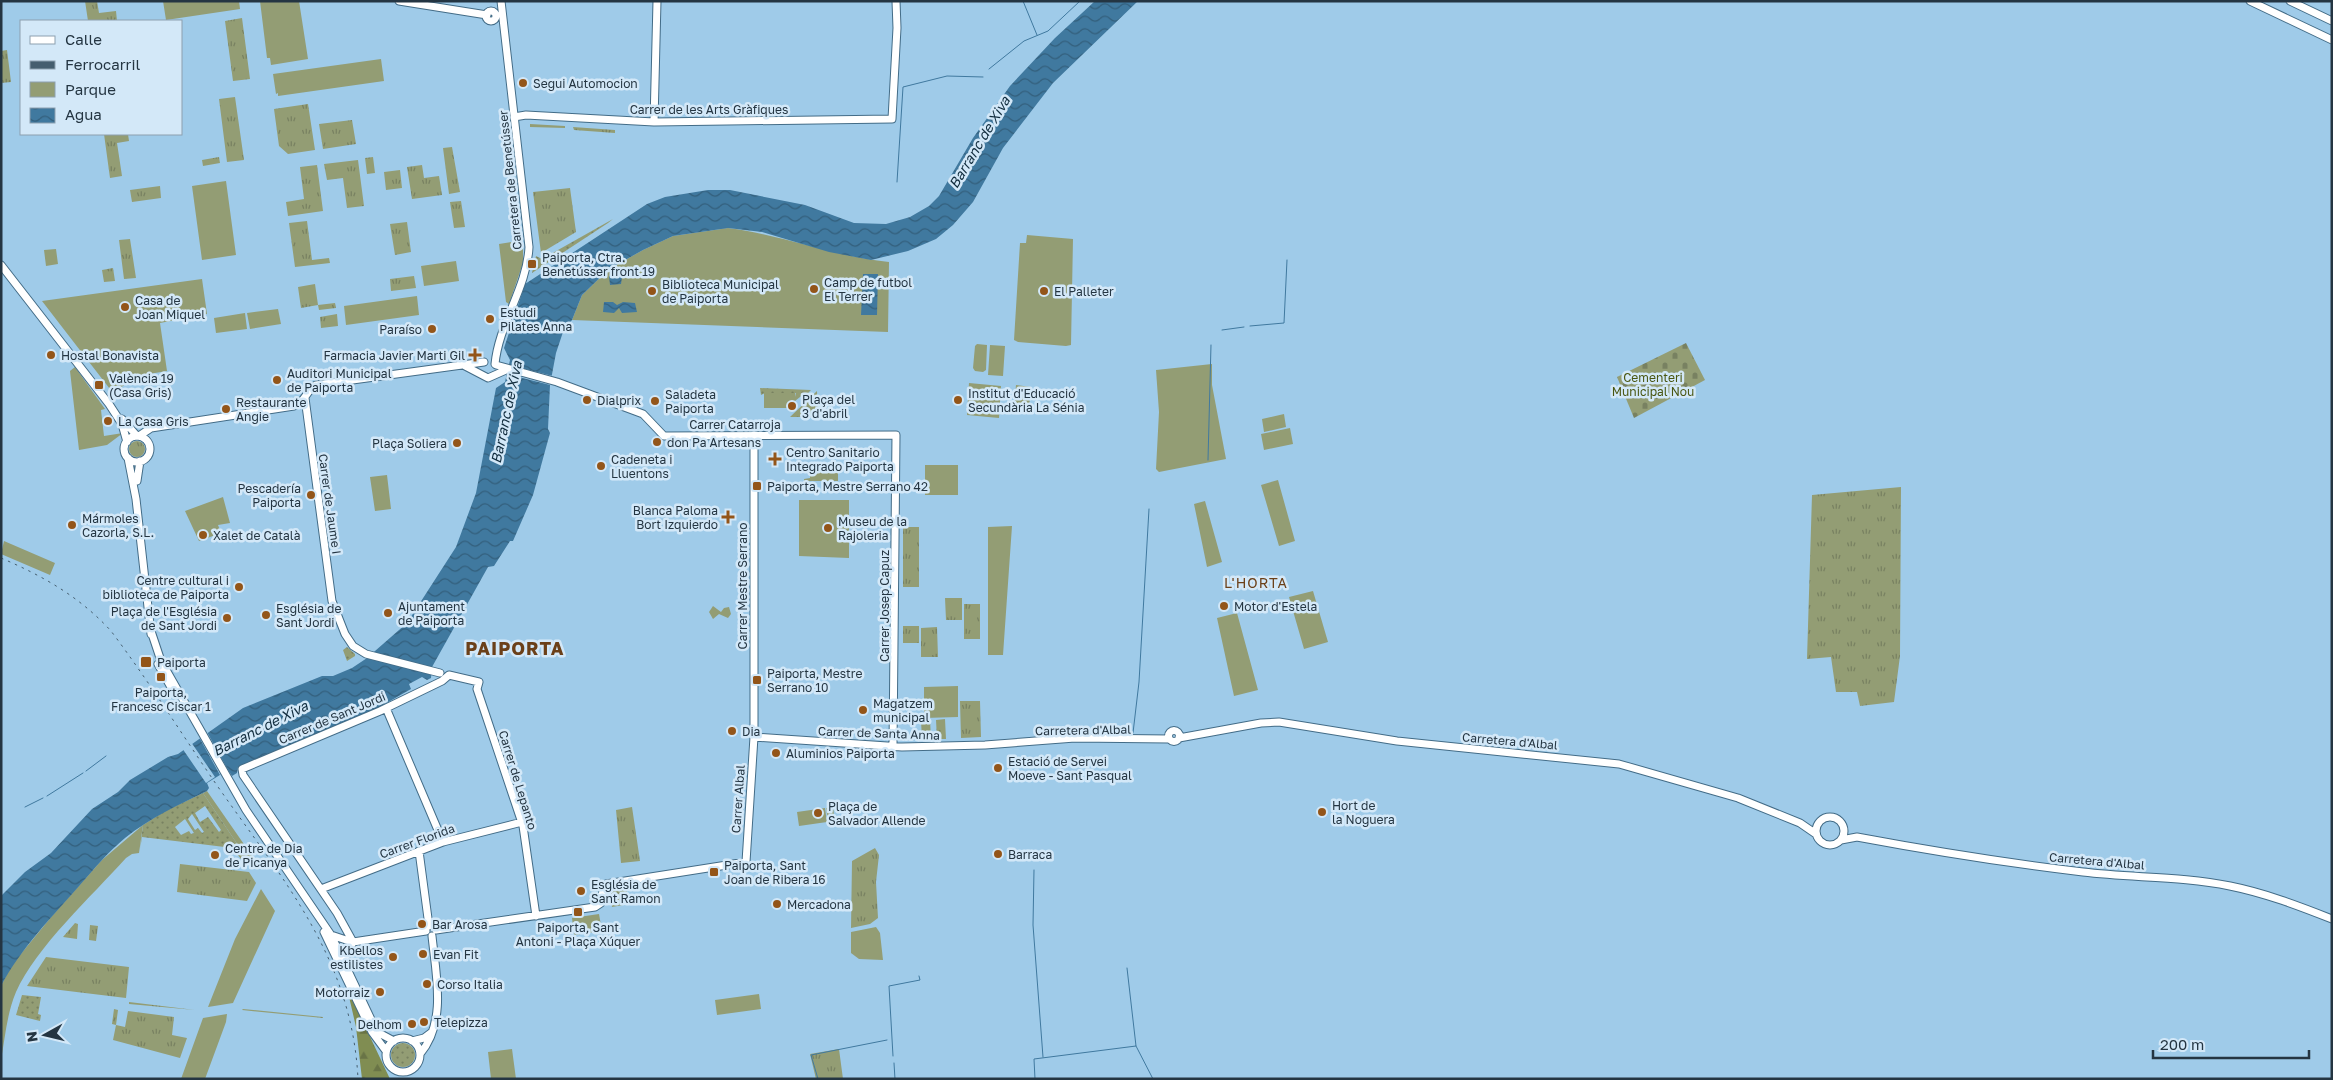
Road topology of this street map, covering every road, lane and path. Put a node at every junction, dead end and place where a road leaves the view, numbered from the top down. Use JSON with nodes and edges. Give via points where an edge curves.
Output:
{"nodes":[{"id":1,"x":399,"y":1,"type":"edge"},
{"id":2,"x":501,"y":1,"type":"edge"},
{"id":3,"x":657,"y":1,"type":"edge"},
{"id":4,"x":896,"y":1,"type":"edge"},
{"id":5,"x":2250,"y":1,"type":"edge"},
{"id":6,"x":2290,"y":1,"type":"edge"},
{"id":7,"x":499,"y":15,"type":"junction"},
{"id":8,"x":2332,"y":21,"type":"edge"},
{"id":9,"x":2332,"y":40,"type":"edge"},
{"id":10,"x":514,"y":113,"type":"junction"},
{"id":11,"x":654,"y":122,"type":"junction"},
{"id":12,"x":1,"y":265,"type":"edge"},
{"id":13,"x":492,"y":365,"type":"junction"},
{"id":14,"x":459,"y":366,"type":"junction"},
{"id":15,"x":481,"y":374,"type":"junction"},
{"id":16,"x":305,"y":398,"type":"junction"},
{"id":17,"x":109,"y":404,"type":"junction"},
{"id":18,"x":156,"y":427,"type":"junction"},
{"id":19,"x":754,"y":435,"type":"junction"},
{"id":20,"x":896,"y":435,"type":"joint"},
{"id":21,"x":138,"y":436,"type":"junction"},
{"id":22,"x":126,"y":442,"type":"junction"},
{"id":23,"x":148,"y":442,"type":"junction"},
{"id":24,"x":128,"y":458,"type":"junction"},
{"id":25,"x":140,"y":461,"type":"junction"},
{"id":26,"x":136,"y":499,"type":"junction"},
{"id":27,"x":442,"y":674,"type":"junction"},
{"id":28,"x":386,"y":708,"type":"junction"},
{"id":29,"x":754,"y":737,"type":"junction"},
{"id":30,"x":1003,"y":744,"type":"joint"},
{"id":31,"x":893,"y":746,"type":"junction"},
{"id":32,"x":522,"y":822,"type":"junction"},
{"id":33,"x":1819,"y":822,"type":"junction"},
{"id":34,"x":1800,"y":823,"type":"junction"},
{"id":35,"x":1844,"y":829,"type":"junction"},
{"id":36,"x":1816,"y":834,"type":"junction"},
{"id":37,"x":1857,"y":838,"type":"junction"},
{"id":38,"x":1841,"y":840,"type":"junction"},
{"id":39,"x":442,"y":842,"type":"junction"},
{"id":40,"x":419,"y":851,"type":"junction"},
{"id":41,"x":321,"y":889,"type":"junction"},
{"id":42,"x":308,"y":903,"type":"junction"},
{"id":43,"x":536,"y":916,"type":"junction"},
{"id":44,"x":2332,"y":918,"type":"edge"},
{"id":45,"x":431,"y":931,"type":"junction"},
{"id":46,"x":331,"y":935,"type":"junction"},
{"id":47,"x":352,"y":942,"type":"junction"},
{"id":48,"x":346,"y":964,"type":"junction"},
{"id":49,"x":432,"y":1032,"type":"junction"},
{"id":50,"x":394,"y":1041,"type":"junction"},
{"id":51,"x":412,"y":1041,"type":"junction"},
{"id":52,"x":386,"y":1051,"type":"junction"},
{"id":53,"x":420,"y":1054,"type":"junction"},
{"id":54,"x":395,"y":1070,"type":"junction"},
{"id":55,"x":408,"y":1071,"type":"junction"},
{"id":56,"x":398,"y":1079,"type":"edge"},
{"id":57,"x":405,"y":1079,"type":"edge"}],
"edges":[{"from":1,"to":7,"type":"street","via":[[487,15],[491,20]]},
{"from":2,"to":7,"type":"street","name":"Carretera de Benetússer"},
{"from":3,"to":11,"type":"street"},
{"from":4,"to":11,"type":"street","name":"Carrer de les Arts Gràfiques","via":[[892,119]]},
{"from":5,"to":9,"type":"street"},
{"from":6,"to":8,"type":"street"},
{"from":7,"to":10,"type":"street","name":"Carretera de Benetússer"},
{"from":10,"to":11,"type":"street","name":"Carrer de les Arts Gràfiques"},
{"from":10,"to":13,"type":"street","name":"Carretera de Benetússer","via":[[529,256]]},
{"from":12,"to":17,"type":"street"},
{"from":13,"to":14,"type":"street"},
{"from":13,"to":15,"type":"street","name":"Carretera de Benetússer","via":[[480,366]]},
{"from":13,"to":15,"type":"street","via":[[490,378]]},
{"from":13,"to":19,"type":"street","name":"Carrer Catarroja","via":[[552,381],[643,414],[664,436]]},
{"from":14,"to":15,"type":"street"},
{"from":14,"to":16,"type":"street","via":[[316,385]]},
{"from":16,"to":18,"type":"street","via":[[294,406]]},
{"from":16,"to":27,"type":"street","name":"Carrer de Jaume I","via":[[332,601],[349,641],[357,650],[370,656]]},
{"from":17,"to":21,"type":"street"},
{"from":17,"to":22,"type":"street","via":[[122,424]]},
{"from":18,"to":21,"type":"street"},
{"from":18,"to":23,"type":"street"},
{"from":19,"to":20,"type":"street","name":"Carrer Catarroja"},
{"from":19,"to":29,"type":"street","name":"Carrer Mestre Serrano"},
{"from":20,"to":31,"type":"street","name":"Carrer Josep Capuz"},
{"from":21,"to":22,"type":"street"},
{"from":21,"to":23,"type":"street"},
{"from":22,"to":24,"type":"street","via":[[124,451]]},
{"from":23,"to":25,"type":"street","via":[[149,453]]},
{"from":24,"to":25,"type":"street"},
{"from":24,"to":26,"type":"street"},
{"from":25,"to":26,"type":"street"},
{"from":26,"to":42,"type":"street","via":[[152,644],[158,664],[196,722],[255,825]]},
{"from":27,"to":28,"type":"street","name":"Carrer de Sant Jordi","via":[[430,686]]},
{"from":27,"to":32,"type":"street","name":"Carrer de Lepanto","via":[[479,682],[477,689]]},
{"from":28,"to":39,"type":"street"},
{"from":28,"to":41,"type":"street","name":"Carrer de Sant Jordi","via":[[242,769]]},
{"from":29,"to":31,"type":"street","name":"Carrer de Santa Anna"},
{"from":29,"to":43,"type":"street","name":"Carrer Albal","via":[[746,862],[606,884],[598,905]]},
{"from":30,"to":31,"type":"street","name":"Carrer de Santa Anna"},
{"from":30,"to":34,"type":"street","name":"Carretera d'Albal","via":[[1075,738],[1167,738],[1173,730],[1179,736],[1279,722],[1397,741],[1619,764],[1738,798]]},
{"from":32,"to":39,"type":"street","name":"Carrer Florida"},
{"from":32,"to":43,"type":"street","name":"Carrer de Lepanto"},
{"from":33,"to":34,"type":"street","name":"Carretera d'Albal"},
{"from":33,"to":35,"type":"street","via":[[1826,818],[1835,819]]},
{"from":33,"to":36,"type":"street"},
{"from":34,"to":36,"type":"street","name":"Carretera d'Albal"},
{"from":35,"to":37,"type":"street","name":"Carretera d'Albal"},
{"from":35,"to":38,"type":"street"},
{"from":36,"to":38,"type":"street","via":[[1824,844],[1833,845]]},
{"from":37,"to":38,"type":"street","name":"Carretera d'Albal"},
{"from":37,"to":44,"type":"street","name":"Carretera d'Albal","via":[[2014,864],[2178,878],[2231,886]]},
{"from":39,"to":40,"type":"street","name":"Carrer Florida"},
{"from":40,"to":41,"type":"street","name":"Carrer Florida"},
{"from":40,"to":45,"type":"street"},
{"from":41,"to":47,"type":"street"},
{"from":42,"to":46,"type":"street"},
{"from":42,"to":52,"type":"street","via":[[372,1032]]},
{"from":43,"to":45,"type":"street"},
{"from":45,"to":47,"type":"street"},
{"from":45,"to":49,"type":"street","via":[[438,994]]},
{"from":46,"to":47,"type":"street"},
{"from":46,"to":48,"type":"street"},
{"from":47,"to":48,"type":"street"},
{"from":48,"to":50,"type":"street","via":[[377,1032]]},
{"from":49,"to":51,"type":"street"},
{"from":49,"to":53,"type":"street"},
{"from":50,"to":51,"type":"street","via":[[403,1038]]},
{"from":50,"to":52,"type":"street"},
{"from":51,"to":53,"type":"street"},
{"from":52,"to":54,"type":"street","via":[[388,1063]]},
{"from":53,"to":55,"type":"street","via":[[418,1062]]},
{"from":54,"to":55,"type":"street"},
{"from":54,"to":56,"type":"street"},
{"from":55,"to":57,"type":"street"}]}
